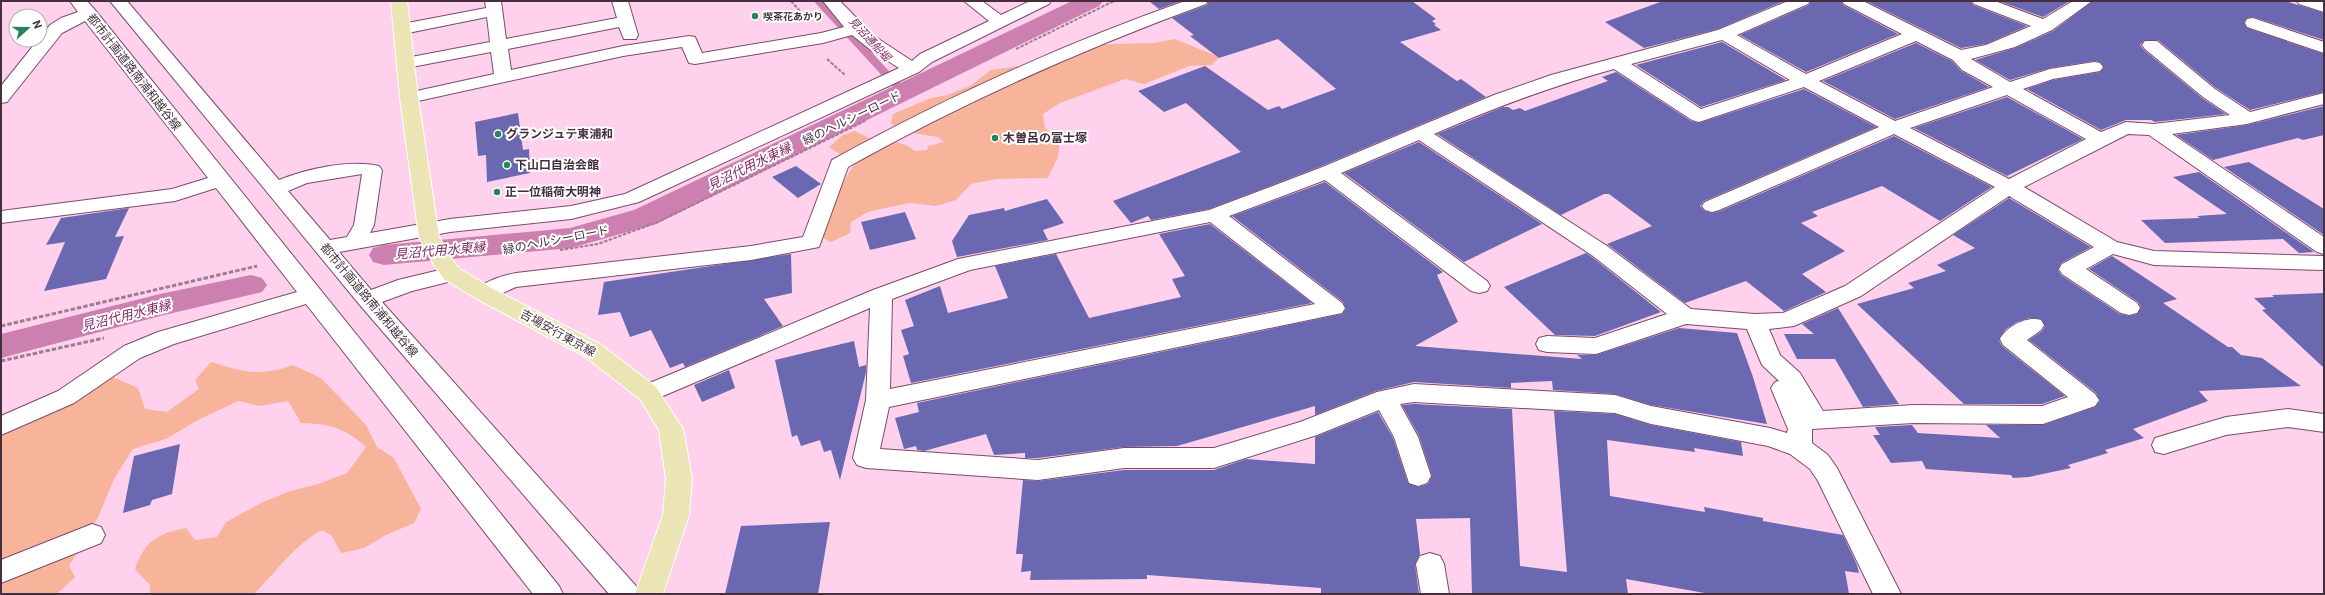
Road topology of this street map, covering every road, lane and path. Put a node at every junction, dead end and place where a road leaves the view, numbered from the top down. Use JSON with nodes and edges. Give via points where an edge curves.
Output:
{"nodes":[{"id":1,"x":118,"y":1,"type":"edge"},
{"id":2,"x":399,"y":1,"type":"edge"},
{"id":3,"x":620,"y":1,"type":"edge"},
{"id":4,"x":831,"y":1,"type":"edge"},
{"id":5,"x":972,"y":1,"type":"edge"},
{"id":6,"x":1043,"y":1,"type":"edge"},
{"id":7,"x":1114,"y":1,"type":"edge"},
{"id":8,"x":1200,"y":1,"type":"edge"},
{"id":9,"x":1802,"y":1,"type":"edge"},
{"id":10,"x":1850,"y":1,"type":"edge"},
{"id":11,"x":1980,"y":1,"type":"edge"},
{"id":12,"x":2084,"y":1,"type":"edge"},
{"id":13,"x":2305,"y":1,"type":"edge"},
{"id":14,"x":493,"y":6,"type":"edge"},
{"id":15,"x":2324,"y":7,"type":"edge"},
{"id":16,"x":83,"y":8,"type":"edge"},
{"id":17,"x":625,"y":21,"type":"junction"},
{"id":18,"x":999,"y":21,"type":"junction"},
{"id":19,"x":2253,"y":23,"type":"dead end"},
{"id":20,"x":2046,"y":26,"type":"junction"},
{"id":21,"x":403,"y":28,"type":"junction"},
{"id":22,"x":854,"y":29,"type":"junction"},
{"id":23,"x":1724,"y":34,"type":"junction"},
{"id":24,"x":1917,"y":34,"type":"junction"},
{"id":25,"x":818,"y":38,"type":"junction"},
{"id":26,"x":2151,"y":45,"type":"dead end"},
{"id":27,"x":499,"y":46,"type":"junction"},
{"id":28,"x":2324,"y":48,"type":"edge"},
{"id":29,"x":635,"y":50,"type":"junction"},
{"id":30,"x":1014,"y":50,"type":"dead end"},
{"id":31,"x":1959,"y":56,"type":"junction"},
{"id":32,"x":406,"y":63,"type":"junction"},
{"id":33,"x":1618,"y":63,"type":"junction"},
{"id":34,"x":2094,"y":67,"type":"dead end"},
{"id":35,"x":913,"y":68,"type":"junction"},
{"id":36,"x":503,"y":78,"type":"junction"},
{"id":37,"x":1805,"y":81,"type":"junction"},
{"id":38,"x":2007,"y":88,"type":"junction"},
{"id":39,"x":863,"y":93,"type":"junction"},
{"id":40,"x":1,"y":98,"type":"edge"},
{"id":41,"x":409,"y":98,"type":"junction"},
{"id":42,"x":2324,"y":98,"type":"edge"},
{"id":43,"x":2247,"y":118,"type":"junction"},
{"id":44,"x":870,"y":119,"type":"dead end"},
{"id":45,"x":1895,"y":127,"type":"junction"},
{"id":46,"x":2154,"y":130,"type":"junction"},
{"id":47,"x":1419,"y":132,"type":"junction"},
{"id":48,"x":2100,"y":138,"type":"junction"},
{"id":49,"x":1327,"y":172,"type":"junction"},
{"id":50,"x":220,"y":180,"type":"junction"},
{"id":51,"x":2009,"y":188,"type":"junction"},
{"id":52,"x":275,"y":189,"type":"junction"},
{"id":53,"x":1712,"y":206,"type":"dead end"},
{"id":54,"x":1214,"y":215,"type":"junction"},
{"id":55,"x":1,"y":217,"type":"edge"},
{"id":56,"x":429,"y":233,"type":"junction"},
{"id":57,"x":355,"y":243,"type":"junction"},
{"id":58,"x":2110,"y":247,"type":"junction"},
{"id":59,"x":2324,"y":247,"type":"edge"},
{"id":60,"x":324,"y":248,"type":"junction"},
{"id":61,"x":555,"y":250,"type":"dead end"},
{"id":62,"x":281,"y":255,"type":"junction"},
{"id":63,"x":2324,"y":264,"type":"edge"},
{"id":64,"x":449,"y":271,"type":"junction"},
{"id":65,"x":1479,"y":286,"type":"dead end"},
{"id":66,"x":485,"y":294,"type":"junction"},
{"id":67,"x":312,"y":295,"type":"junction"},
{"id":68,"x":881,"y":296,"type":"junction"},
{"id":69,"x":367,"y":299,"type":"junction"},
{"id":70,"x":2129,"y":308,"type":"dead end"},
{"id":71,"x":1685,"y":316,"type":"junction"},
{"id":72,"x":1755,"y":322,"type":"junction"},
{"id":73,"x":2034,"y":325,"type":"dead end"},
{"id":74,"x":1,"y":326,"type":"edge"},
{"id":75,"x":1547,"y":344,"type":"dead end"},
{"id":76,"x":1770,"y":359,"type":"junction"},
{"id":77,"x":648,"y":393,"type":"junction"},
{"id":78,"x":1385,"y":398,"type":"junction"},
{"id":79,"x":878,"y":400,"type":"junction"},
{"id":80,"x":2324,"y":423,"type":"edge"},
{"id":81,"x":1,"y":426,"type":"edge"},
{"id":82,"x":2164,"y":445,"type":"dead end"},
{"id":83,"x":1799,"y":447,"type":"junction"},
{"id":84,"x":1418,"y":476,"type":"dead end"},
{"id":85,"x":92,"y":535,"type":"dead end"},
{"id":86,"x":1430,"y":564,"type":"dead end"},
{"id":87,"x":1,"y":572,"type":"edge"},
{"id":88,"x":549,"y":594,"type":"edge"},
{"id":89,"x":626,"y":594,"type":"edge"},
{"id":90,"x":649,"y":594,"type":"edge"},
{"id":91,"x":1435,"y":594,"type":"edge"},
{"id":92,"x":1887,"y":594,"type":"edge"}],
"edges":[{"from":1,"to":52,"type":"street","name":"都市計画道路南浦和越谷線"},
{"from":2,"to":21,"type":"main road"},
{"from":3,"to":17,"type":"street"},
{"from":4,"to":22,"type":"street"},
{"from":5,"to":18,"type":"street"},
{"from":6,"to":18,"type":"street"},
{"from":7,"to":30,"type":"path"},
{"from":8,"to":66,"type":"street","via":[[1161,14],[1008,78],[887,136],[840,164],[812,242],[751,253],[516,280],[504,283]]},
{"from":9,"to":23,"type":"street"},
{"from":10,"to":24,"type":"street"},
{"from":11,"to":20,"type":"street"},
{"from":12,"to":20,"type":"street"},
{"from":13,"to":15,"type":"street"},
{"from":14,"to":21,"type":"street"},
{"from":14,"to":27,"type":"street"},
{"from":16,"to":40,"type":"street","via":[[56,29]]},
{"from":16,"to":50,"type":"street","name":"都市計画道路南浦和越谷線"},
{"from":17,"to":27,"type":"street"},
{"from":17,"to":29,"type":"street"},
{"from":18,"to":35,"type":"street","via":[[926,58]]},
{"from":19,"to":28,"type":"street"},
{"from":20,"to":31,"type":"street","via":[[1979,55]]},
{"from":21,"to":32,"type":"main road"},
{"from":22,"to":25,"type":"street"},
{"from":22,"to":35,"type":"street","via":[[892,58]]},
{"from":23,"to":33,"type":"street"},
{"from":23,"to":37,"type":"street"},
{"from":24,"to":31,"type":"street"},
{"from":24,"to":37,"type":"street"},
{"from":25,"to":29,"type":"street","via":[[695,59],[689,42]]},
{"from":25,"to":39,"type":"path","via":[[828,60]]},
{"from":26,"to":43,"type":"street","via":[[2209,93]]},
{"from":27,"to":32,"type":"street"},
{"from":27,"to":36,"type":"street"},
{"from":29,"to":36,"type":"street"},
{"from":31,"to":38,"type":"street","via":[[1968,66]]},
{"from":32,"to":41,"type":"main road"},
{"from":33,"to":37,"type":"street","via":[[1699,116]]},
{"from":33,"to":47,"type":"street","via":[[1557,79]]},
{"from":34,"to":38,"type":"street","via":[[2050,74]]},
{"from":35,"to":39,"type":"street"},
{"from":36,"to":41,"type":"street"},
{"from":37,"to":45,"type":"street"},
{"from":38,"to":45,"type":"street"},
{"from":38,"to":48,"type":"street"},
{"from":39,"to":56,"type":"street","via":[[632,198],[601,208],[563,215]]},
{"from":41,"to":56,"type":"main road"},
{"from":42,"to":43,"type":"street"},
{"from":43,"to":46,"type":"street"},
{"from":44,"to":61,"type":"path","name":"緑のヘルシーロード","via":[[658,222],[598,244]]},
{"from":45,"to":51,"type":"street"},
{"from":45,"to":53,"type":"street"},
{"from":46,"to":48,"type":"street","via":[[2126,128]]},
{"from":46,"to":59,"type":"street"},
{"from":47,"to":49,"type":"street"},
{"from":47,"to":71,"type":"street","via":[[1600,251]]},
{"from":48,"to":51,"type":"street"},
{"from":49,"to":54,"type":"street"},
{"from":49,"to":65,"type":"street"},
{"from":50,"to":55,"type":"street","via":[[175,195]]},
{"from":50,"to":62,"type":"street","name":"都市計画道路南浦和越谷線"},
{"from":51,"to":58,"type":"street"},
{"from":51,"to":72,"type":"street","via":[[1853,291],[1786,321]]},
{"from":52,"to":57,"type":"street","via":[[302,178],[363,168],[372,170],[364,225]]},
{"from":52,"to":60,"type":"street","name":"都市計画道路南浦和越谷線"},
{"from":54,"to":68,"type":"street","via":[[966,264]]},
{"from":54,"to":79,"type":"street","via":[[1334,308]]},
{"from":56,"to":57,"type":"street"},
{"from":56,"to":64,"type":"main road"},
{"from":57,"to":60,"type":"street"},
{"from":58,"to":63,"type":"street","via":[[2154,258]]},
{"from":58,"to":70,"type":"street","via":[[2070,269]]},
{"from":60,"to":69,"type":"street","name":"都市計画道路南浦和越谷線"},
{"from":62,"to":67,"type":"street","name":"都市計画道路南浦和越谷線"},
{"from":62,"to":74,"type":"path","via":[[254,268]]},
{"from":64,"to":66,"type":"main road","name":"吉場安行東京線"},
{"from":64,"to":69,"type":"street"},
{"from":66,"to":77,"type":"main road","name":"吉場安行東京線","via":[[592,350]]},
{"from":67,"to":81,"type":"street","via":[[166,338],[132,352],[66,397]]},
{"from":67,"to":88,"type":"street"},
{"from":68,"to":77,"type":"street"},
{"from":68,"to":79,"type":"street"},
{"from":69,"to":89,"type":"street","name":"都市計画道路南浦和越谷線"},
{"from":71,"to":72,"type":"street"},
{"from":71,"to":75,"type":"street","via":[[1596,346]]},
{"from":72,"to":76,"type":"street"},
{"from":73,"to":76,"type":"street","via":[[2011,338],[2087,400],[2043,414],[1913,414],[1816,421],[1792,379]]},
{"from":76,"to":83,"type":"street","via":[[1800,428]]},
{"from":77,"to":90,"type":"main road","name":"吉場安行東京線","via":[[671,430],[680,479],[676,515]]},
{"from":78,"to":79,"type":"street","via":[[1308,429],[1214,458],[1124,458],[1038,470],[866,458]]},
{"from":78,"to":83,"type":"street","via":[[1414,393],[1615,404],[1652,416],[1770,437]]},
{"from":78,"to":84,"type":"street","via":[[1406,437]]},
{"from":80,"to":82,"type":"street","via":[[2288,418],[2226,426]]},
{"from":83,"to":92,"type":"street","via":[[1819,462],[1828,475]]},
{"from":85,"to":87,"type":"street"},
{"from":86,"to":91,"type":"street"}]}
